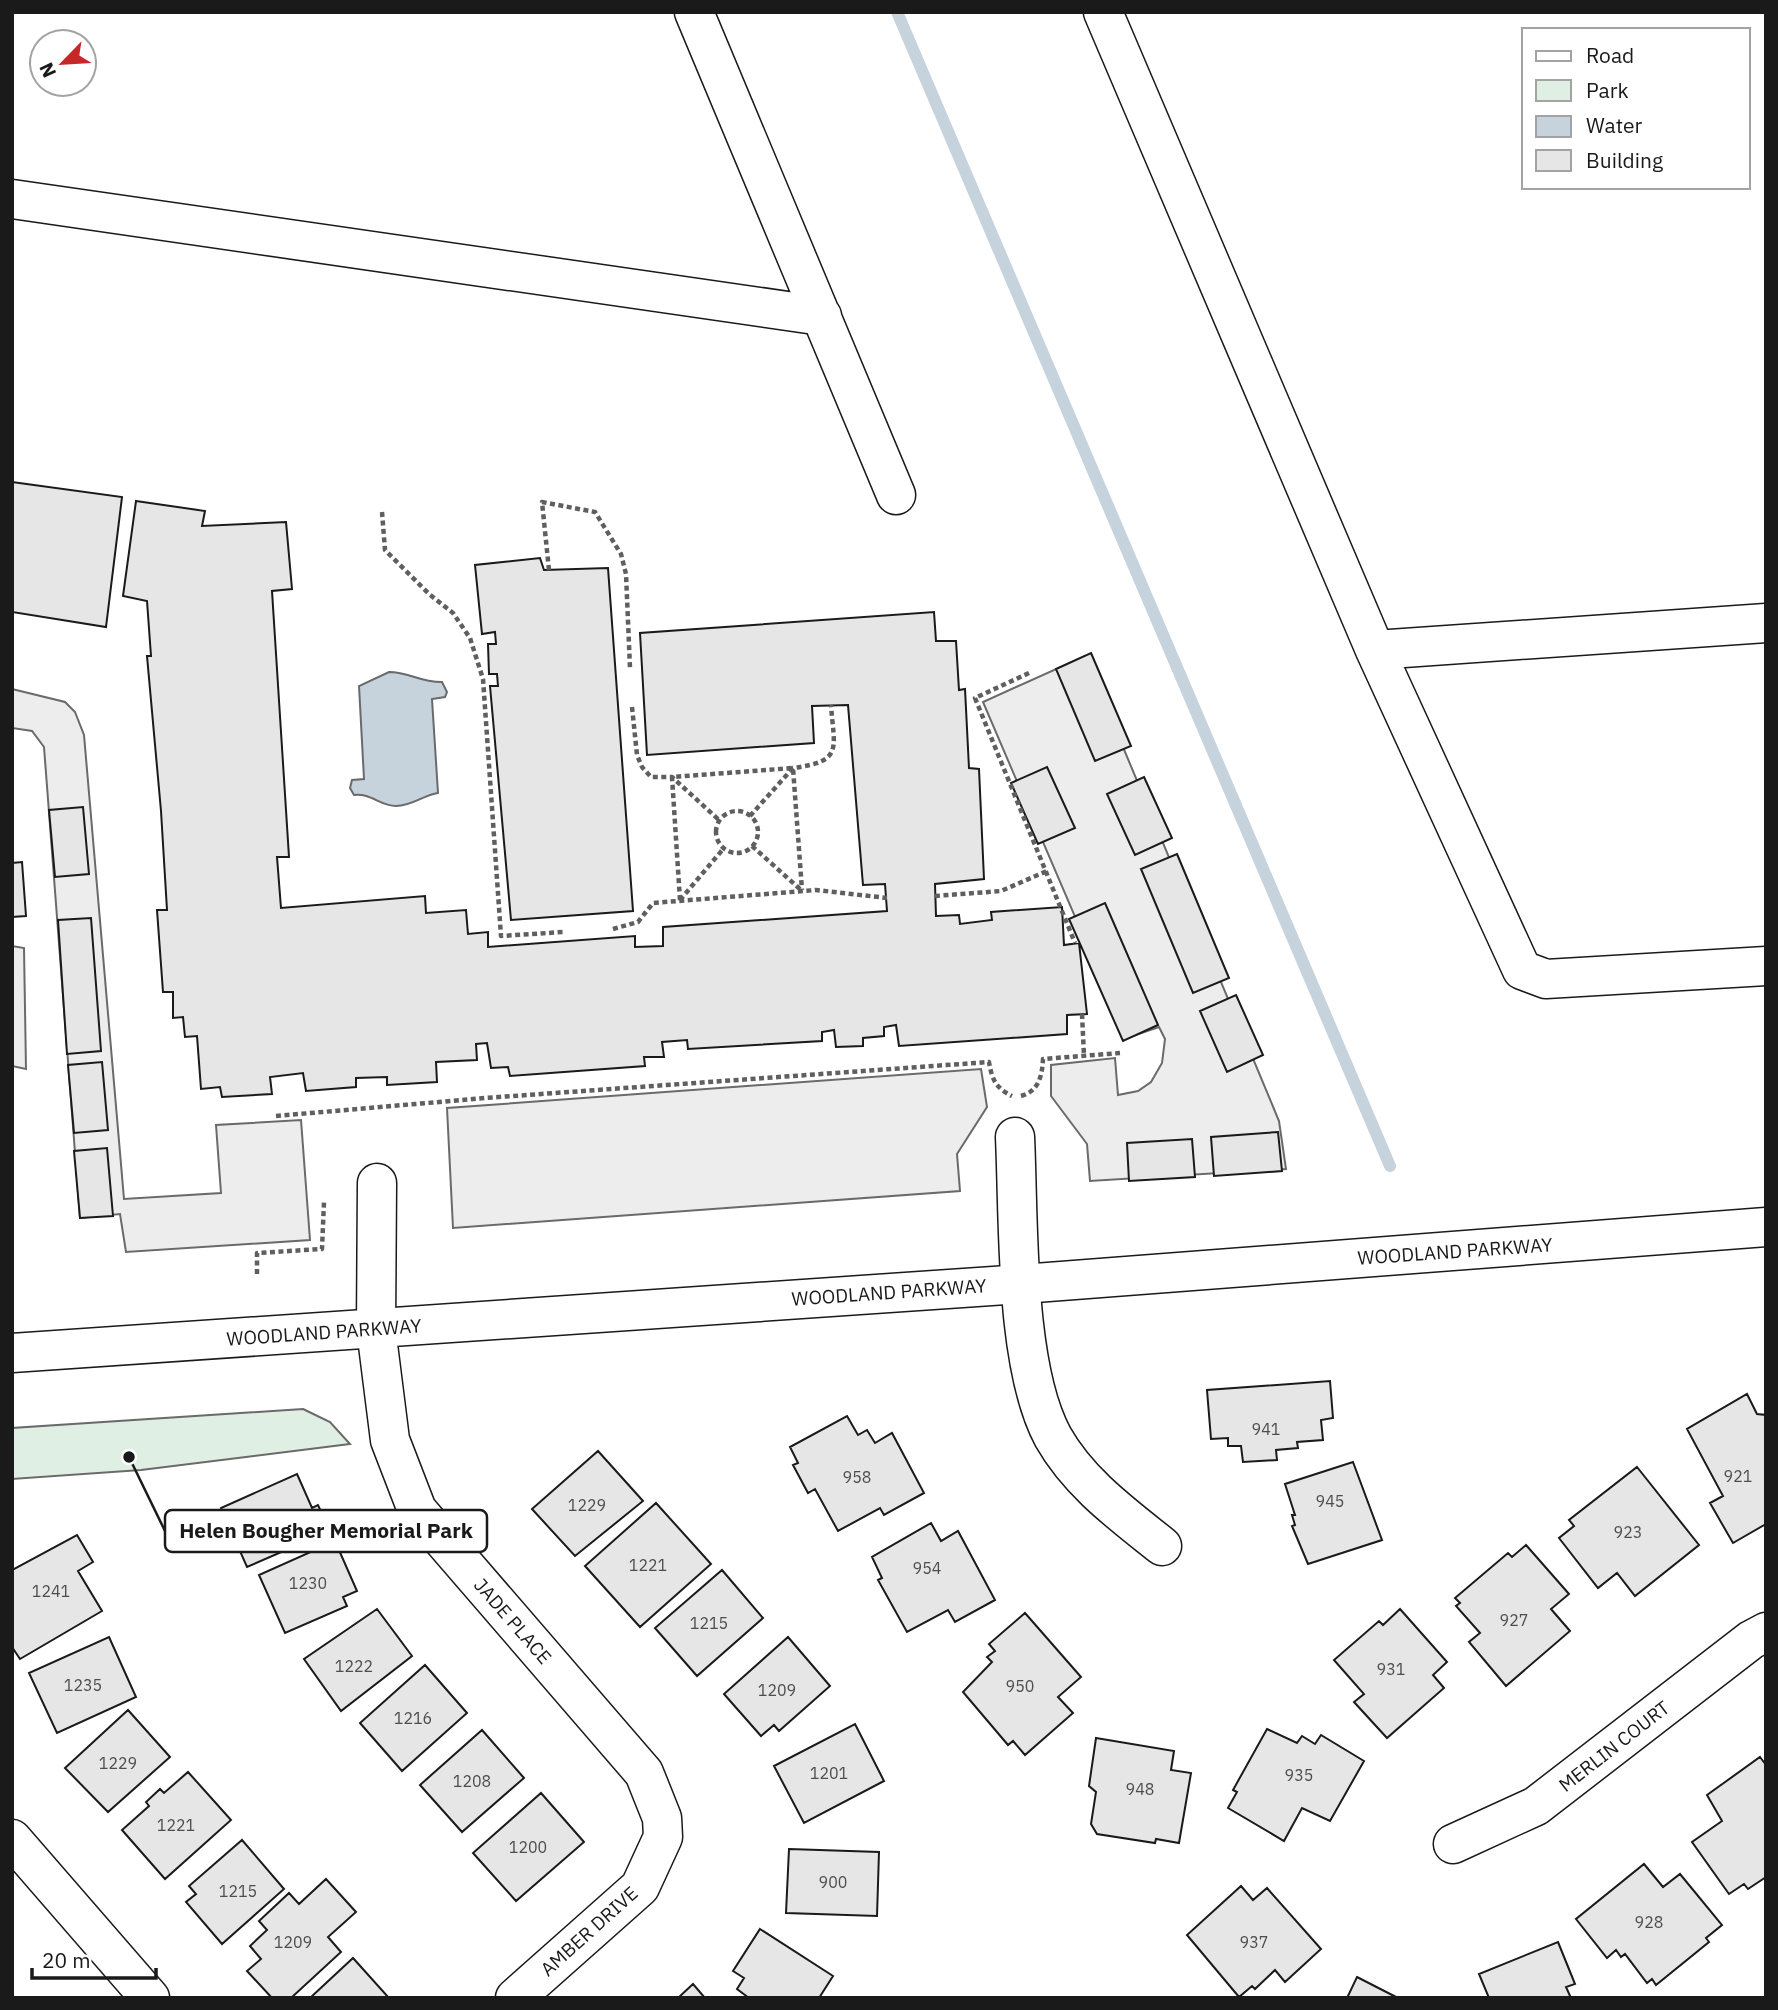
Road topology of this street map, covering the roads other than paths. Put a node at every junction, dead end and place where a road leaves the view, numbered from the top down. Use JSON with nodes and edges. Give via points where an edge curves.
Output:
{"nodes":[{"id":1,"x":694,"y":12,"type":"edge"},
{"id":2,"x":1103,"y":12,"type":"edge"},
{"id":3,"x":12,"y":199,"type":"edge"},
{"id":4,"x":822,"y":316,"type":"junction"},
{"id":5,"x":896,"y":495,"type":"dead end"},
{"id":6,"x":1766,"y":623,"type":"edge"},
{"id":7,"x":1376,"y":650,"type":"junction"},
{"id":8,"x":1766,"y":967,"type":"edge"},
{"id":9,"x":1015,"y":1137,"type":"dead end"},
{"id":10,"x":377,"y":1183,"type":"dead end"},
{"id":11,"x":1766,"y":1227,"type":"edge"},
{"id":12,"x":1022,"y":1284,"type":"junction"},
{"id":13,"x":376,"y":1329,"type":"junction"},
{"id":14,"x":12,"y":1353,"type":"edge"},
{"id":15,"x":1161,"y":1546,"type":"dead end"},
{"id":16,"x":1766,"y":1632,"type":"edge"},
{"id":17,"x":662,"y":1818,"type":"joint"},
{"id":18,"x":12,"y":1839,"type":"edge"},
{"id":19,"x":1453,"y":1844,"type":"dead end"},
{"id":20,"x":150,"y":1998,"type":"edge"},
{"id":21,"x":515,"y":1998,"type":"edge"}],
"edges":[{"from":1,"to":4,"type":"main road"},
{"from":2,"to":7,"type":"main road"},
{"from":3,"to":4,"type":"main road"},
{"from":4,"to":5,"type":"main road"},
{"from":6,"to":7,"type":"main road"},
{"from":7,"to":8,"type":"main road","via":[[1522,970],[1546,979]]},
{"from":9,"to":12,"type":"main road"},
{"from":10,"to":13,"type":"main road","name":"JADE PLACE"},
{"from":11,"to":12,"type":"main road","name":"WOODLAND PARKWAY"},
{"from":12,"to":13,"type":"main road","name":"WOODLAND PARKWAY"},
{"from":12,"to":15,"type":"main road","via":[[1029,1368],[1053,1437],[1096,1494]]},
{"from":13,"to":14,"type":"main road","name":"WOODLAND PARKWAY"},
{"from":13,"to":17,"type":"main road","name":"JADE PLACE","via":[[390,1440],[417,1510],[644,1773]]},
{"from":16,"to":19,"type":"main road","name":"MERLIN COURT","via":[[1536,1806]]},
{"from":17,"to":21,"type":"main road","name":"AMBER DRIVE","via":[[663,1837],[640,1887]]},
{"from":18,"to":20,"type":"main road"}]}
